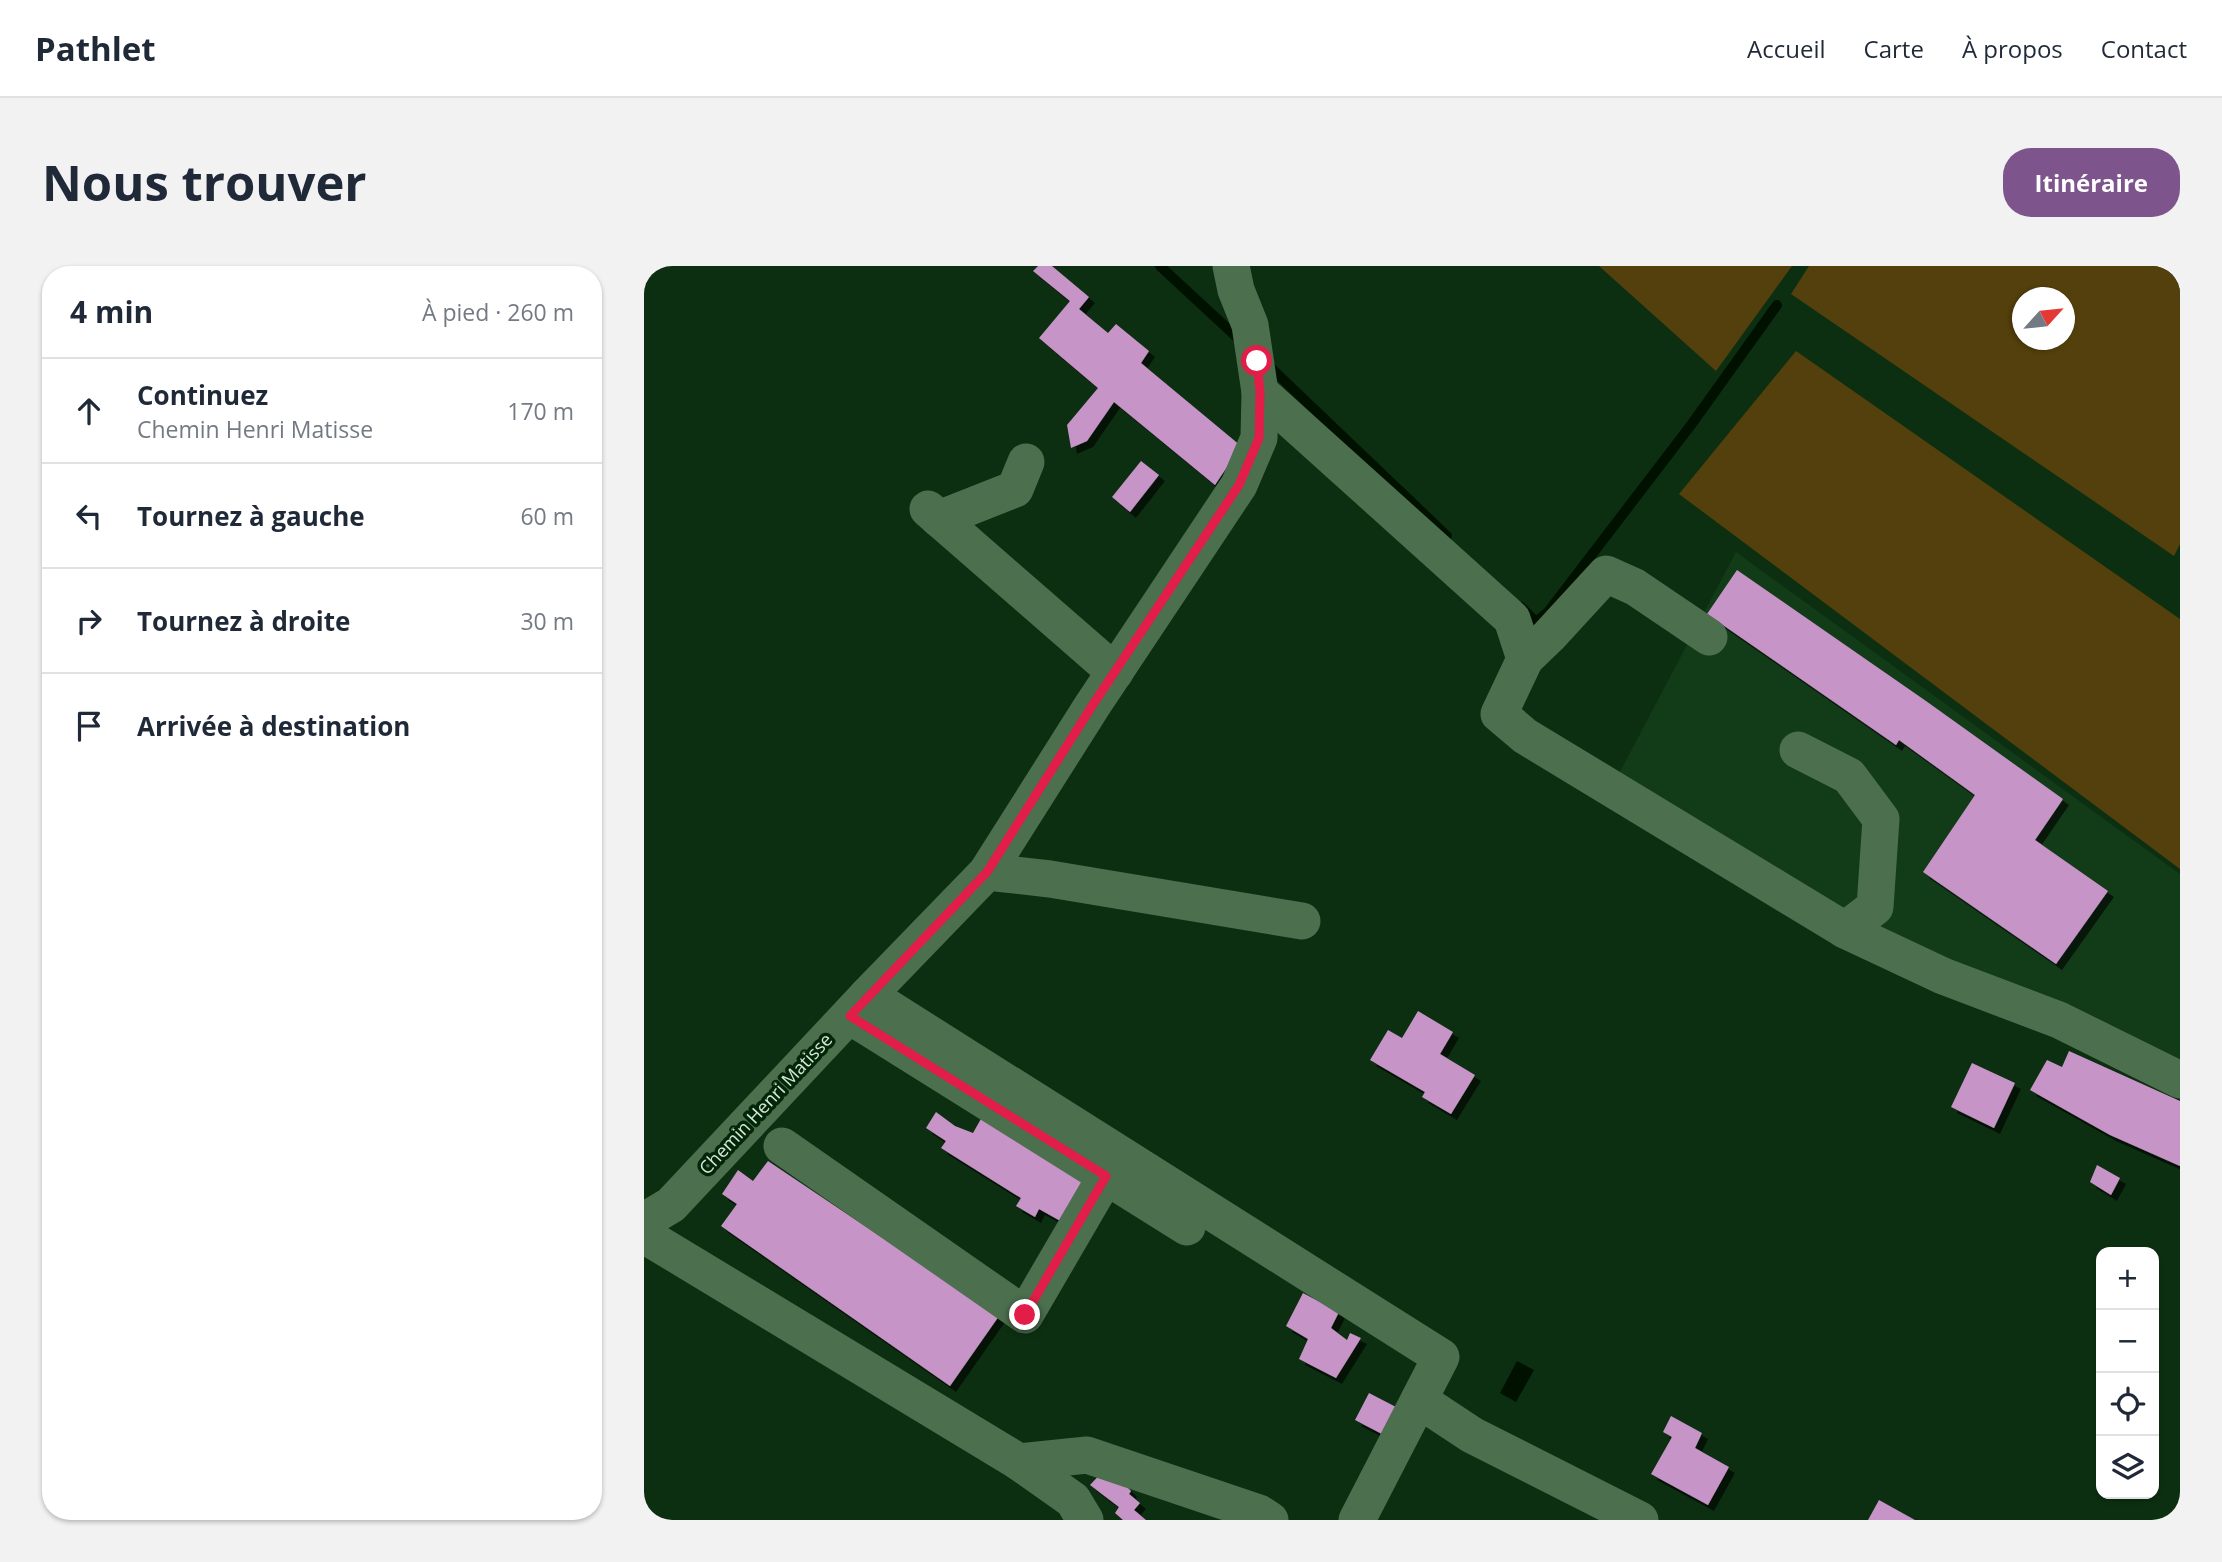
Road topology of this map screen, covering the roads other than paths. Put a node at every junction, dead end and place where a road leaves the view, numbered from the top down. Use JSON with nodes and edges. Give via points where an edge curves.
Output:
{"nodes":[{"id":1,"x":1231,"y":266,"type":"edge"},
{"id":2,"x":1260,"y":392,"type":"junction"},
{"id":3,"x":1026,"y":462,"type":"dead end"},
{"id":4,"x":1709,"y":637,"type":"dead end"},
{"id":5,"x":1524,"y":659,"type":"junction"},
{"id":6,"x":1115,"y":672,"type":"junction"},
{"id":7,"x":1798,"y":750,"type":"dead end"},
{"id":8,"x":987,"y":872,"type":"junction"},
{"id":9,"x":1302,"y":921,"type":"dead end"},
{"id":10,"x":1845,"y":930,"type":"junction"},
{"id":11,"x":859,"y":1005,"type":"junction"},
{"id":12,"x":2180,"y":1080,"type":"edge"},
{"id":13,"x":782,"y":1146,"type":"dead end"},
{"id":14,"x":1106,"y":1176,"type":"junction"},
{"id":15,"x":644,"y":1221,"type":"edge"},
{"id":16,"x":644,"y":1234,"type":"edge"},
{"id":17,"x":1289,"y":1290,"type":"dead end"},
{"id":18,"x":1419,"y":1399,"type":"junction"},
{"id":19,"x":1019,"y":1462,"type":"junction"},
{"id":20,"x":1085,"y":1520,"type":"edge"},
{"id":21,"x":1270,"y":1520,"type":"edge"},
{"id":22,"x":1357,"y":1520,"type":"edge"},
{"id":23,"x":1640,"y":1520,"type":"edge"}],
"edges":[{"from":1,"to":2,"type":"street","name":"Chemin Henri Matisse","via":[[1250,326]]},
{"from":2,"to":5,"type":"street","via":[[1512,619]]},
{"from":2,"to":6,"type":"street","name":"Chemin Henri Matisse","via":[[1259,438],[1239,485]]},
{"from":3,"to":6,"type":"street","via":[[1015,489],[933,514]]},
{"from":4,"to":5,"type":"street","via":[[1635,587],[1606,574]]},
{"from":5,"to":10,"type":"street","via":[[1499,714],[1525,736]]},
{"from":6,"to":8,"type":"street","name":"Chemin Henri Matisse"},
{"from":7,"to":10,"type":"street","via":[[1849,776],[1881,819],[1875,907]]},
{"from":8,"to":9,"type":"street"},
{"from":8,"to":11,"type":"street","name":"Chemin Henri Matisse"},
{"from":10,"to":12,"type":"street","via":[[1943,976],[2059,1020]]},
{"from":11,"to":14,"type":"street"},
{"from":11,"to":15,"type":"street","name":"Chemin Henri Matisse","via":[[671,1205]]},
{"from":11,"to":18,"type":"street","via":[[1441,1357]]},
{"from":13,"to":14,"type":"street","via":[[1025,1315]]},
{"from":14,"to":17,"type":"street"},
{"from":16,"to":19,"type":"street"},
{"from":18,"to":22,"type":"street"},
{"from":18,"to":23,"type":"street","via":[[1472,1435]]},
{"from":19,"to":20,"type":"street","via":[[1073,1500]]},
{"from":19,"to":21,"type":"street","via":[[1087,1455]]}]}
